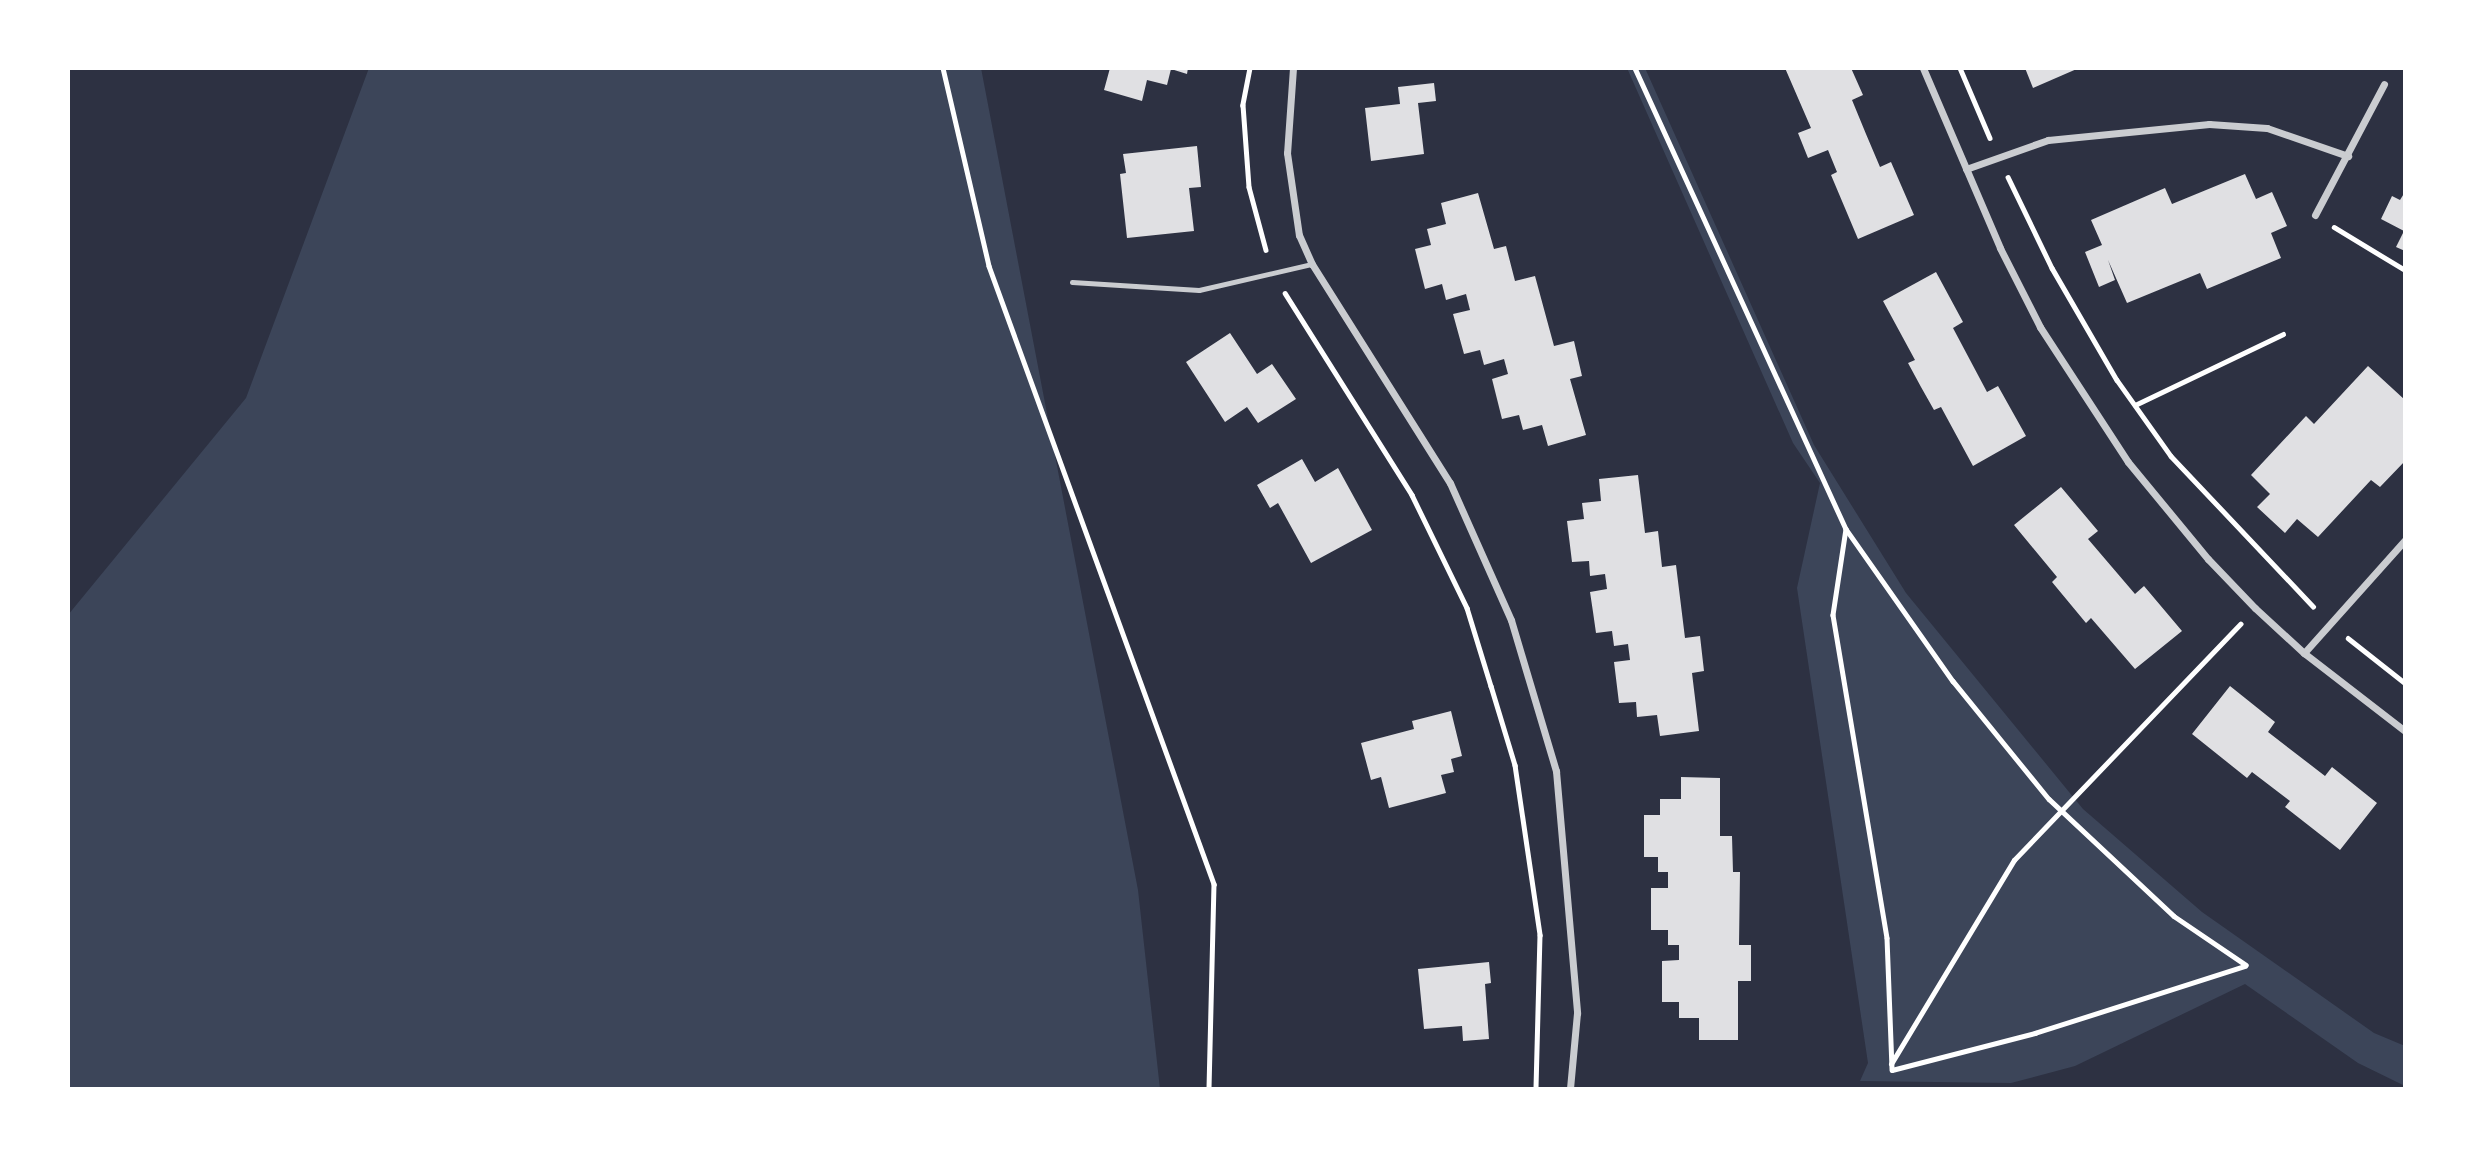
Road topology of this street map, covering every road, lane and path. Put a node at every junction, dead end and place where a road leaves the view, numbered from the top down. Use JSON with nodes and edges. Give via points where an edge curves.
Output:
{"nodes":[{"id":1,"x":943,"y":68,"type":"edge"},
{"id":2,"x":1250,"y":68,"type":"edge"},
{"id":3,"x":1293,"y":68,"type":"edge"},
{"id":4,"x":1635,"y":68,"type":"edge"},
{"id":5,"x":1923,"y":68,"type":"edge"},
{"id":6,"x":1960,"y":68,"type":"edge"},
{"id":7,"x":2384,"y":84,"type":"dead end"},
{"id":8,"x":1997,"y":155,"type":"junction"},
{"id":9,"x":2348,"y":156,"type":"junction"},
{"id":10,"x":1966,"y":169,"type":"junction"},
{"id":11,"x":2315,"y":215,"type":"joint"},
{"id":12,"x":1312,"y":264,"type":"junction"},
{"id":13,"x":2405,"y":270,"type":"edge"},
{"id":14,"x":1273,"y":273,"type":"junction"},
{"id":15,"x":1072,"y":282,"type":"dead end"},
{"id":16,"x":2283,"y":334,"type":"dead end"},
{"id":17,"x":2135,"y":405,"type":"junction"},
{"id":18,"x":1846,"y":529,"type":"junction"},
{"id":19,"x":2405,"y":540,"type":"edge"},
{"id":20,"x":2255,"y":608,"type":"junction"},
{"id":21,"x":2329,"y":622,"type":"junction"},
{"id":22,"x":2304,"y":653,"type":"junction"},
{"id":23,"x":2405,"y":683,"type":"edge"},
{"id":24,"x":2405,"y":731,"type":"edge"},
{"id":25,"x":2062,"y":810,"type":"junction"},
{"id":26,"x":1891,"y":1064,"type":"junction"},
{"id":27,"x":1209,"y":1089,"type":"edge"},
{"id":28,"x":1536,"y":1089,"type":"edge"},
{"id":29,"x":1570,"y":1089,"type":"edge"}],
"edges":[{"from":1,"to":27,"type":"path","via":[[989,266],[1214,884]]},
{"from":2,"to":14,"type":"path","via":[[1243,105],[1250,187]]},
{"from":3,"to":12,"type":"street","via":[[1287,153],[1299,235]]},
{"from":4,"to":18,"type":"path"},
{"from":5,"to":10,"type":"street"},
{"from":6,"to":8,"type":"path"},
{"from":7,"to":9,"type":"street"},
{"from":8,"to":9,"type":"street","via":[[2082,134],[2209,124],[2267,128]]},
{"from":8,"to":10,"type":"street"},
{"from":8,"to":17,"type":"path","via":[[2052,268]]},
{"from":9,"to":11,"type":"street"},
{"from":10,"to":20,"type":"street","via":[[2040,327],[2102,426],[2208,559]]},
{"from":11,"to":13,"type":"path"},
{"from":12,"to":14,"type":"lane"},
{"from":12,"to":29,"type":"street","via":[[1450,483],[1511,620],[1556,771],[1577,1013]]},
{"from":14,"to":15,"type":"lane","via":[[1199,290]]},
{"from":14,"to":28,"type":"path","via":[[1412,495],[1471,621],[1515,765],[1529,852],[1540,935]]},
{"from":16,"to":17,"type":"path"},
{"from":17,"to":21,"type":"path","via":[[2171,456]]},
{"from":18,"to":25,"type":"path","via":[[1953,681]]},
{"from":18,"to":26,"type":"path","via":[[1833,615],[1887,938]]},
{"from":19,"to":21,"type":"street"},
{"from":20,"to":22,"type":"street"},
{"from":20,"to":25,"type":"path"},
{"from":21,"to":22,"type":"street"},
{"from":21,"to":23,"type":"path"},
{"from":22,"to":24,"type":"street"},
{"from":25,"to":26,"type":"path","via":[[1999,883]]},
{"from":25,"to":26,"type":"path","via":[[2174,916],[2246,965],[2035,1033],[1892,1070]]}]}
